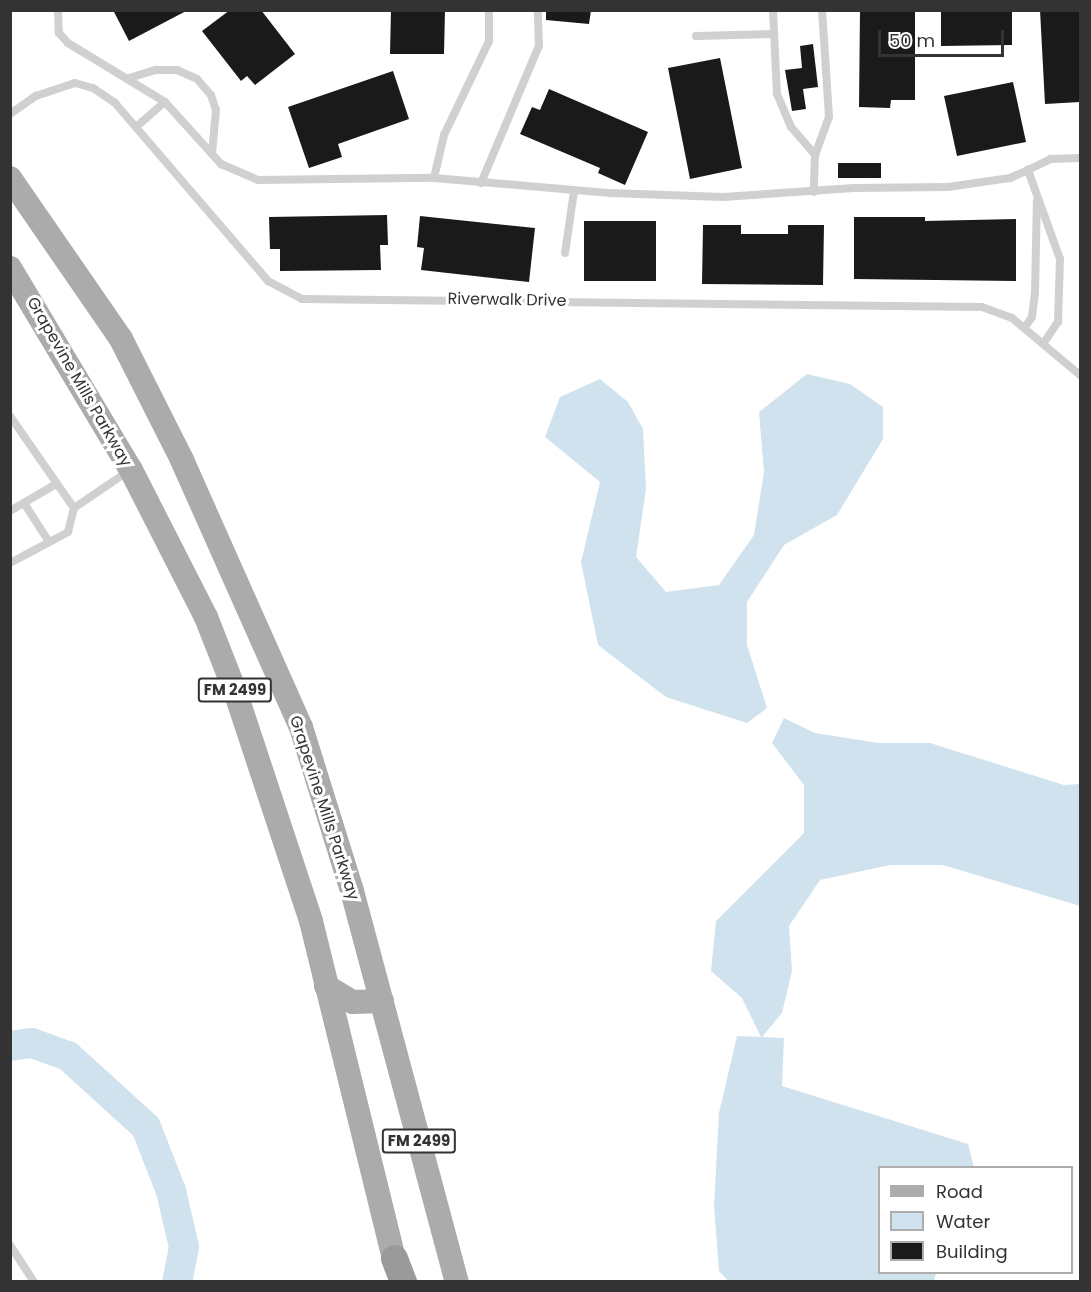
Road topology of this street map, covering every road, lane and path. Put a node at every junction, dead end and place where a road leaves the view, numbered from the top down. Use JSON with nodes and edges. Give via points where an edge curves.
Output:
{"nodes":[{"id":1,"x":58,"y":10,"type":"edge"},
{"id":2,"x":489,"y":10,"type":"edge"},
{"id":3,"x":538,"y":10,"type":"edge"},
{"id":4,"x":773,"y":10,"type":"edge"},
{"id":5,"x":822,"y":10,"type":"edge"},
{"id":6,"x":774,"y":34,"type":"junction"},
{"id":7,"x":696,"y":36,"type":"dead end"},
{"id":8,"x":129,"y":78,"type":"junction"},
{"id":9,"x":165,"y":102,"type":"junction"},
{"id":10,"x":10,"y":114,"type":"edge"},
{"id":11,"x":136,"y":127,"type":"junction"},
{"id":12,"x":212,"y":154,"type":"junction"},
{"id":13,"x":815,"y":155,"type":"junction"},
{"id":14,"x":1080,"y":158,"type":"edge"},
{"id":15,"x":1028,"y":170,"type":"junction"},
{"id":16,"x":10,"y":178,"type":"edge"},
{"id":17,"x":434,"y":178,"type":"junction"},
{"id":18,"x":481,"y":183,"type":"junction"},
{"id":19,"x":573,"y":191,"type":"junction"},
{"id":20,"x":814,"y":192,"type":"junction"},
{"id":21,"x":1037,"y":199,"type":"junction"},
{"id":22,"x":565,"y":253,"type":"dead end"},
{"id":23,"x":10,"y":268,"type":"edge"},
{"id":24,"x":1025,"y":327,"type":"junction"},
{"id":25,"x":1043,"y":344,"type":"junction"},
{"id":26,"x":1080,"y":375,"type":"edge"},
{"id":27,"x":11,"y":419,"type":"edge"},
{"id":28,"x":131,"y":470,"type":"junction"},
{"id":29,"x":56,"y":484,"type":"junction"},
{"id":30,"x":24,"y":503,"type":"junction"},
{"id":31,"x":74,"y":508,"type":"junction"},
{"id":32,"x":10,"y":512,"type":"edge"},
{"id":33,"x":49,"y":542,"type":"junction"},
{"id":34,"x":10,"y":563,"type":"edge"},
{"id":35,"x":326,"y":986,"type":"junction"},
{"id":36,"x":382,"y":1001,"type":"junction"},
{"id":37,"x":10,"y":1245,"type":"edge"},
{"id":38,"x":397,"y":1274,"type":"edge"},
{"id":39,"x":34,"y":1281,"type":"edge"},
{"id":40,"x":457,"y":1281,"type":"edge"}],
"edges":[{"from":1,"to":8,"type":"lane","via":[[59,33],[68,43]]},
{"from":2,"to":17,"type":"lane","via":[[489,41],[444,135]]},
{"from":3,"to":18,"type":"lane","via":[[538,46]]},
{"from":4,"to":6,"type":"lane"},
{"from":5,"to":13,"type":"lane","via":[[829,117]]},
{"from":6,"to":7,"type":"lane"},
{"from":6,"to":13,"type":"lane","via":[[777,94],[791,127]]},
{"from":8,"to":9,"type":"lane"},
{"from":8,"to":12,"type":"lane","via":[[156,70],[177,70],[197,79],[211,95],[216,110]]},
{"from":9,"to":11,"type":"lane"},
{"from":9,"to":12,"type":"lane"},
{"from":10,"to":11,"type":"lane","name":"Riverwalk Drive","via":[[36,96],[75,83],[93,88],[115,103]]},
{"from":11,"to":24,"type":"lane","name":"Riverwalk Drive","via":[[268,281],[302,299],[926,304],[982,307]]},
{"from":12,"to":17,"type":"lane","via":[[221,164],[258,180]]},
{"from":13,"to":20,"type":"lane"},
{"from":14,"to":15,"type":"lane","via":[[1051,159]]},
{"from":15,"to":20,"type":"lane","via":[[1010,178],[948,187]]},
{"from":15,"to":21,"type":"lane"},
{"from":16,"to":36,"type":"main road","name":"Grapevine Mills Parkway","number":"FM 2499","via":[[121,339],[182,460],[301,727]]},
{"from":17,"to":18,"type":"lane"},
{"from":18,"to":19,"type":"lane"},
{"from":19,"to":20,"type":"lane","via":[[723,197]]},
{"from":19,"to":22,"type":"lane"},
{"from":21,"to":24,"type":"lane","via":[[1035,293],[1032,317]]},
{"from":21,"to":25,"type":"lane","via":[[1053,231],[1060,259],[1058,322]]},
{"from":23,"to":28,"type":"main road","name":"Grapevine Mills Parkway","number":"FM 2499"},
{"from":24,"to":25,"type":"lane","name":"Riverwalk Drive"},
{"from":25,"to":26,"type":"lane","name":"Riverwalk Drive"},
{"from":27,"to":29,"type":"lane"},
{"from":28,"to":31,"type":"lane"},
{"from":28,"to":35,"type":"main road","name":"Grapevine Mills Parkway","number":"FM 2499","via":[[206,617],[235,691],[274,800],[311,921]]},
{"from":29,"to":30,"type":"lane"},
{"from":29,"to":31,"type":"lane"},
{"from":30,"to":32,"type":"lane"},
{"from":30,"to":33,"type":"lane"},
{"from":31,"to":33,"type":"lane","via":[[68,531]]},
{"from":33,"to":34,"type":"lane"},
{"from":35,"to":36,"type":"main road","via":[[353,1002]]},
{"from":35,"to":38,"type":"main road","name":"Grapevine Mills Parkway","number":"FM 2499"},
{"from":36,"to":40,"type":"main road","name":"Grapevine Mills Parkway","number":"FM 2499"},
{"from":37,"to":39,"type":"lane"}]}
